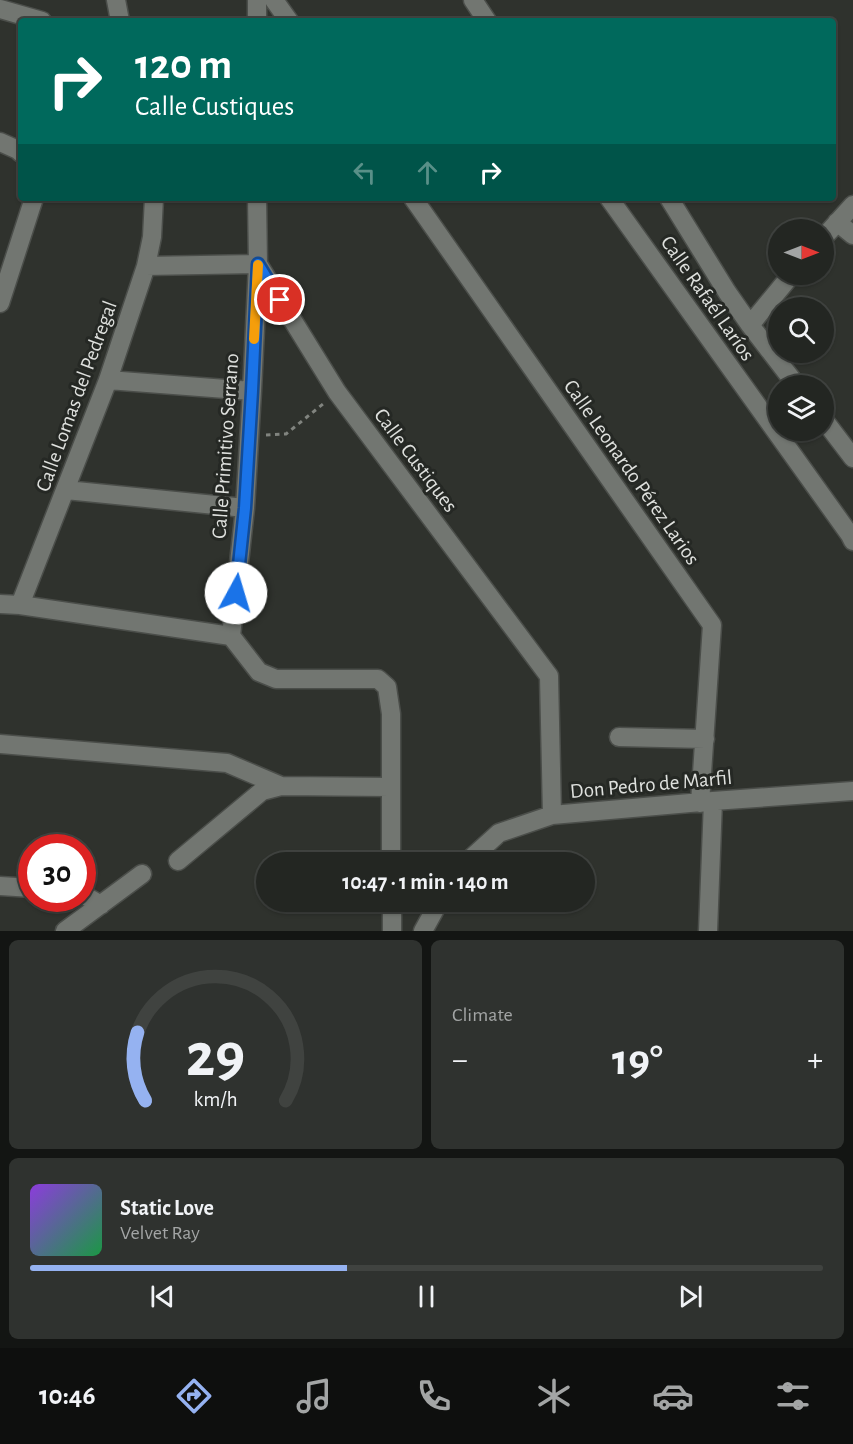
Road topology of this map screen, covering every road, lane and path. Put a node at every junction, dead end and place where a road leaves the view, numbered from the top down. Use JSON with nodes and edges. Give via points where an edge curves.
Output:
{"nodes":[{"id":1,"x":116,"y":0,"type":"edge"},
{"id":2,"x":257,"y":0,"type":"edge"},
{"id":3,"x":274,"y":0,"type":"edge"},
{"id":4,"x":473,"y":0,"type":"edge"},
{"id":5,"x":0,"y":9,"type":"edge"},
{"id":6,"x":32,"y":18,"type":"edge"},
{"id":7,"x":119,"y":18,"type":"edge"},
{"id":8,"x":257,"y":18,"type":"edge"},
{"id":9,"x":287,"y":18,"type":"edge"},
{"id":10,"x":485,"y":18,"type":"edge"},
{"id":11,"x":0,"y":142,"type":"edge"},
{"id":12,"x":18,"y":150,"type":"edge"},
{"id":13,"x":33,"y":201,"type":"edge"},
{"id":14,"x":154,"y":201,"type":"edge"},
{"id":15,"x":257,"y":201,"type":"edge"},
{"id":16,"x":415,"y":201,"type":"edge"},
{"id":17,"x":611,"y":201,"type":"edge"},
{"id":18,"x":671,"y":201,"type":"edge"},
{"id":19,"x":853,"y":205,"type":"edge"},
{"id":20,"x":837,"y":222,"type":"junction"},
{"id":21,"x":834,"y":225,"type":"edge"},
{"id":22,"x":853,"y":235,"type":"edge"},
{"id":23,"x":258,"y":264,"type":"junction"},
{"id":24,"x":146,"y":266,"type":"junction"},
{"id":25,"x":783,"y":285,"type":"edge"},
{"id":26,"x":0,"y":303,"type":"edge"},
{"id":27,"x":750,"y":325,"type":"junction"},
{"id":28,"x":789,"y":375,"type":"edge"},
{"id":29,"x":108,"y":380,"type":"junction"},
{"id":30,"x":252,"y":391,"type":"junction"},
{"id":31,"x":337,"y":392,"type":"junction"},
{"id":32,"x":834,"y":433,"type":"edge"},
{"id":33,"x":249,"y":435,"type":"junction"},
{"id":34,"x":853,"y":458,"type":"edge"},
{"id":35,"x":66,"y":490,"type":"junction"},
{"id":36,"x":245,"y":508,"type":"junction"},
{"id":37,"x":853,"y":541,"type":"edge"},
{"id":38,"x":0,"y":604,"type":"edge"},
{"id":39,"x":20,"y":605,"type":"junction"},
{"id":40,"x":231,"y":636,"type":"junction"},
{"id":41,"x":619,"y":738,"type":"dead end"},
{"id":42,"x":705,"y":739,"type":"junction"},
{"id":43,"x":0,"y":744,"type":"edge"},
{"id":44,"x":281,"y":786,"type":"junction"},
{"id":45,"x":390,"y":788,"type":"junction"},
{"id":46,"x":853,"y":791,"type":"edge"},
{"id":47,"x":706,"y":802,"type":"junction"},
{"id":48,"x":552,"y":816,"type":"junction"},
{"id":49,"x":391,"y":852,"type":"edge"},
{"id":50,"x":478,"y":852,"type":"edge"},
{"id":51,"x":178,"y":861,"type":"dead end"},
{"id":52,"x":142,"y":874,"type":"dead end"},
{"id":53,"x":0,"y":886,"type":"edge"},
{"id":54,"x":18,"y":887,"type":"edge"},
{"id":55,"x":96,"y":902,"type":"edge"},
{"id":56,"x":101,"y":905,"type":"junction"},
{"id":57,"x":392,"y":912,"type":"edge"},
{"id":58,"x":433,"y":912,"type":"edge"},
{"id":59,"x":65,"y":931,"type":"edge"},
{"id":60,"x":392,"y":931,"type":"edge"},
{"id":61,"x":423,"y":931,"type":"edge"},
{"id":62,"x":708,"y":931,"type":"edge"}],
"edges":[{"from":1,"to":7,"type":"street"},
{"from":2,"to":8,"type":"street"},
{"from":3,"to":9,"type":"street"},
{"from":4,"to":10,"type":"street"},
{"from":5,"to":6,"type":"street"},
{"from":11,"to":12,"type":"street"},
{"from":13,"to":26,"type":"street"},
{"from":14,"to":24,"type":"street","name":"Calle Lomas del Pedregal"},
{"from":15,"to":23,"type":"street","name":"Calle Primitivo Serrano"},
{"from":16,"to":42,"type":"street","name":"Calle Leonardo Pérez Larios","via":[[712,625]]},
{"from":17,"to":37,"type":"street","name":"Calle Rafaél Laríos"},
{"from":18,"to":27,"type":"street","name":"Calle Rafaél Laríos"},
{"from":19,"to":20,"type":"street"},
{"from":20,"to":21,"type":"street"},
{"from":20,"to":22,"type":"street"},
{"from":23,"to":24,"type":"street"},
{"from":23,"to":30,"type":"street","name":"Calle Primitivo Serrano"},
{"from":23,"to":31,"type":"street","name":"Calle Custiques"},
{"from":24,"to":29,"type":"street","name":"Calle Lomas del Pedregal"},
{"from":25,"to":27,"type":"street"},
{"from":27,"to":28,"type":"street","name":"Calle Rafaél Laríos"},
{"from":29,"to":30,"type":"street"},
{"from":29,"to":35,"type":"street","name":"Calle Lomas del Pedregal"},
{"from":30,"to":33,"type":"street","name":"Calle Primitivo Serrano"},
{"from":31,"to":33,"type":"path","via":[[286,434]]},
{"from":31,"to":48,"type":"street","name":"Calle Custiques","via":[[549,676]]},
{"from":32,"to":34,"type":"street"},
{"from":33,"to":36,"type":"street","name":"Calle Primitivo Serrano"},
{"from":35,"to":36,"type":"street"},
{"from":35,"to":39,"type":"street","name":"Calle Lomas del Pedregal"},
{"from":36,"to":40,"type":"street","name":"Calle Primitivo Serrano"},
{"from":38,"to":39,"type":"street"},
{"from":39,"to":40,"type":"street"},
{"from":40,"to":45,"type":"street","via":[[259,672],[276,679],[378,679],[387,687],[391,714]]},
{"from":41,"to":42,"type":"street"},
{"from":42,"to":47,"type":"street","name":"Calle Leonardo Pérez Larios"},
{"from":43,"to":44,"type":"street","via":[[226,763]]},
{"from":44,"to":45,"type":"street"},
{"from":44,"to":51,"type":"street","via":[[262,791]]},
{"from":45,"to":49,"type":"street"},
{"from":46,"to":47,"type":"street","name":"Don Pedro de Marfil"},
{"from":47,"to":48,"type":"street","name":"Don Pedro de Marfil"},
{"from":47,"to":62,"type":"street","name":"Calle Leonardo Pérez Larios"},
{"from":48,"to":50,"type":"street","name":"Don Pedro de Marfil","via":[[499,833]]},
{"from":52,"to":56,"type":"street"},
{"from":53,"to":54,"type":"street"},
{"from":55,"to":56,"type":"street"},
{"from":56,"to":59,"type":"street"},
{"from":57,"to":60,"type":"street"},
{"from":58,"to":61,"type":"street"}]}
